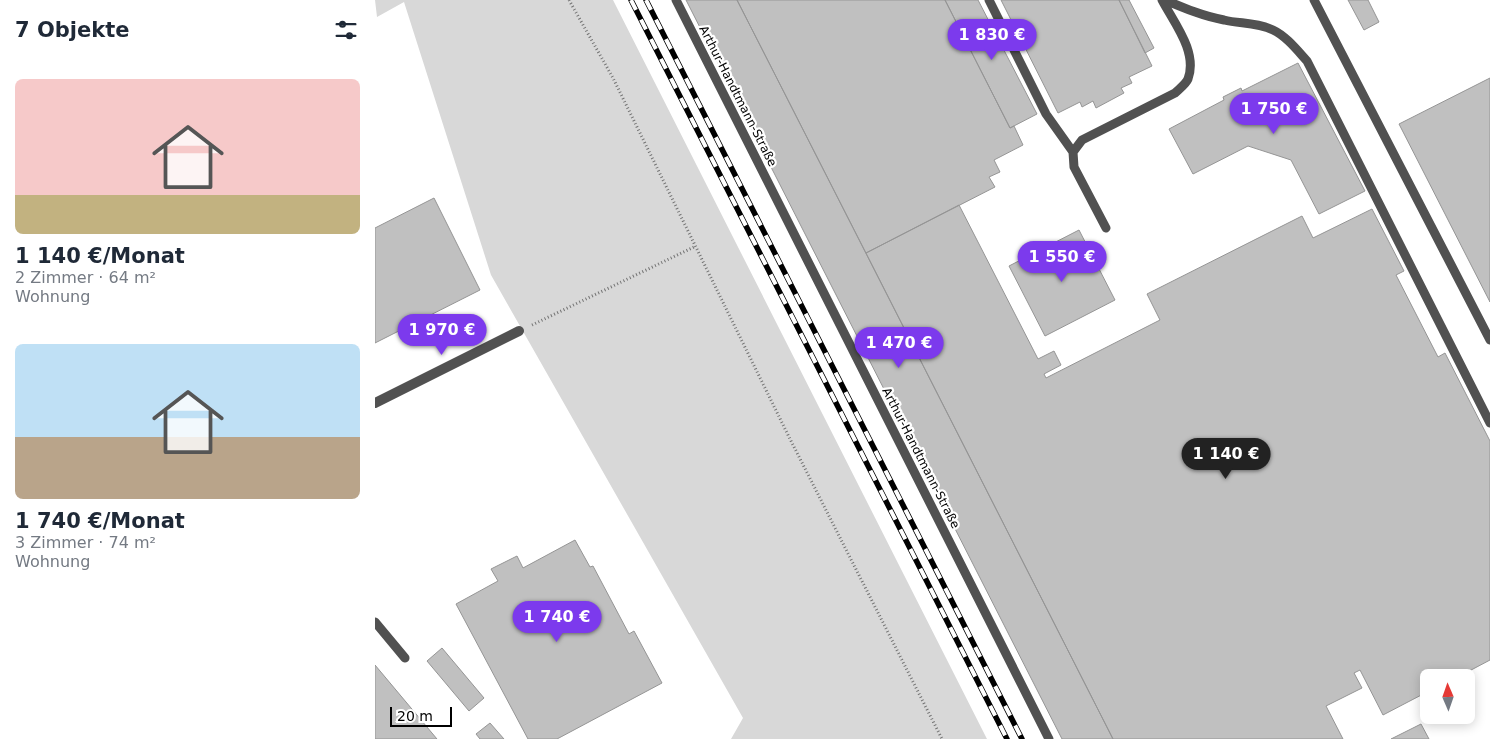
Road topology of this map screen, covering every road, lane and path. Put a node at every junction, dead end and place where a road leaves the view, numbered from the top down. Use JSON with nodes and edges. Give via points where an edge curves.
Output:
{"nodes":[{"id":1,"x":569,"y":0,"type":"edge"},
{"id":2,"x":676,"y":0,"type":"edge"},
{"id":3,"x":989,"y":0,"type":"edge"},
{"id":4,"x":1164,"y":0,"type":"edge"},
{"id":5,"x":1314,"y":0,"type":"edge"},
{"id":6,"x":1073,"y":152,"type":"junction"},
{"id":7,"x":1106,"y":228,"type":"dead end"},
{"id":8,"x":696,"y":246,"type":"junction"},
{"id":9,"x":519,"y":331,"type":"joint"},
{"id":10,"x":1490,"y":340,"type":"edge"},
{"id":11,"x":375,"y":403,"type":"edge"},
{"id":12,"x":1490,"y":423,"type":"edge"},
{"id":13,"x":375,"y":622,"type":"edge"},
{"id":14,"x":405,"y":658,"type":"dead end"},
{"id":15,"x":942,"y":739,"type":"edge"},
{"id":16,"x":1049,"y":739,"type":"edge"}],
"edges":[{"from":1,"to":8,"type":"path","via":[[613,78]]},
{"from":2,"to":16,"type":"lane","name":"Arthur-Handtmann-Straße"},
{"from":3,"to":6,"type":"lane","via":[[1046,114]]},
{"from":4,"to":6,"type":"lane","via":[[1190,55],[1187,81],[1175,93],[1082,140]]},
{"from":4,"to":12,"type":"lane","via":[[1225,21],[1250,22],[1273,30],[1307,61]]},
{"from":5,"to":10,"type":"lane"},
{"from":6,"to":7,"type":"lane","via":[[1074,167]]},
{"from":8,"to":9,"type":"path"},
{"from":8,"to":15,"type":"path"},
{"from":9,"to":11,"type":"street"},
{"from":13,"to":14,"type":"lane"}]}
